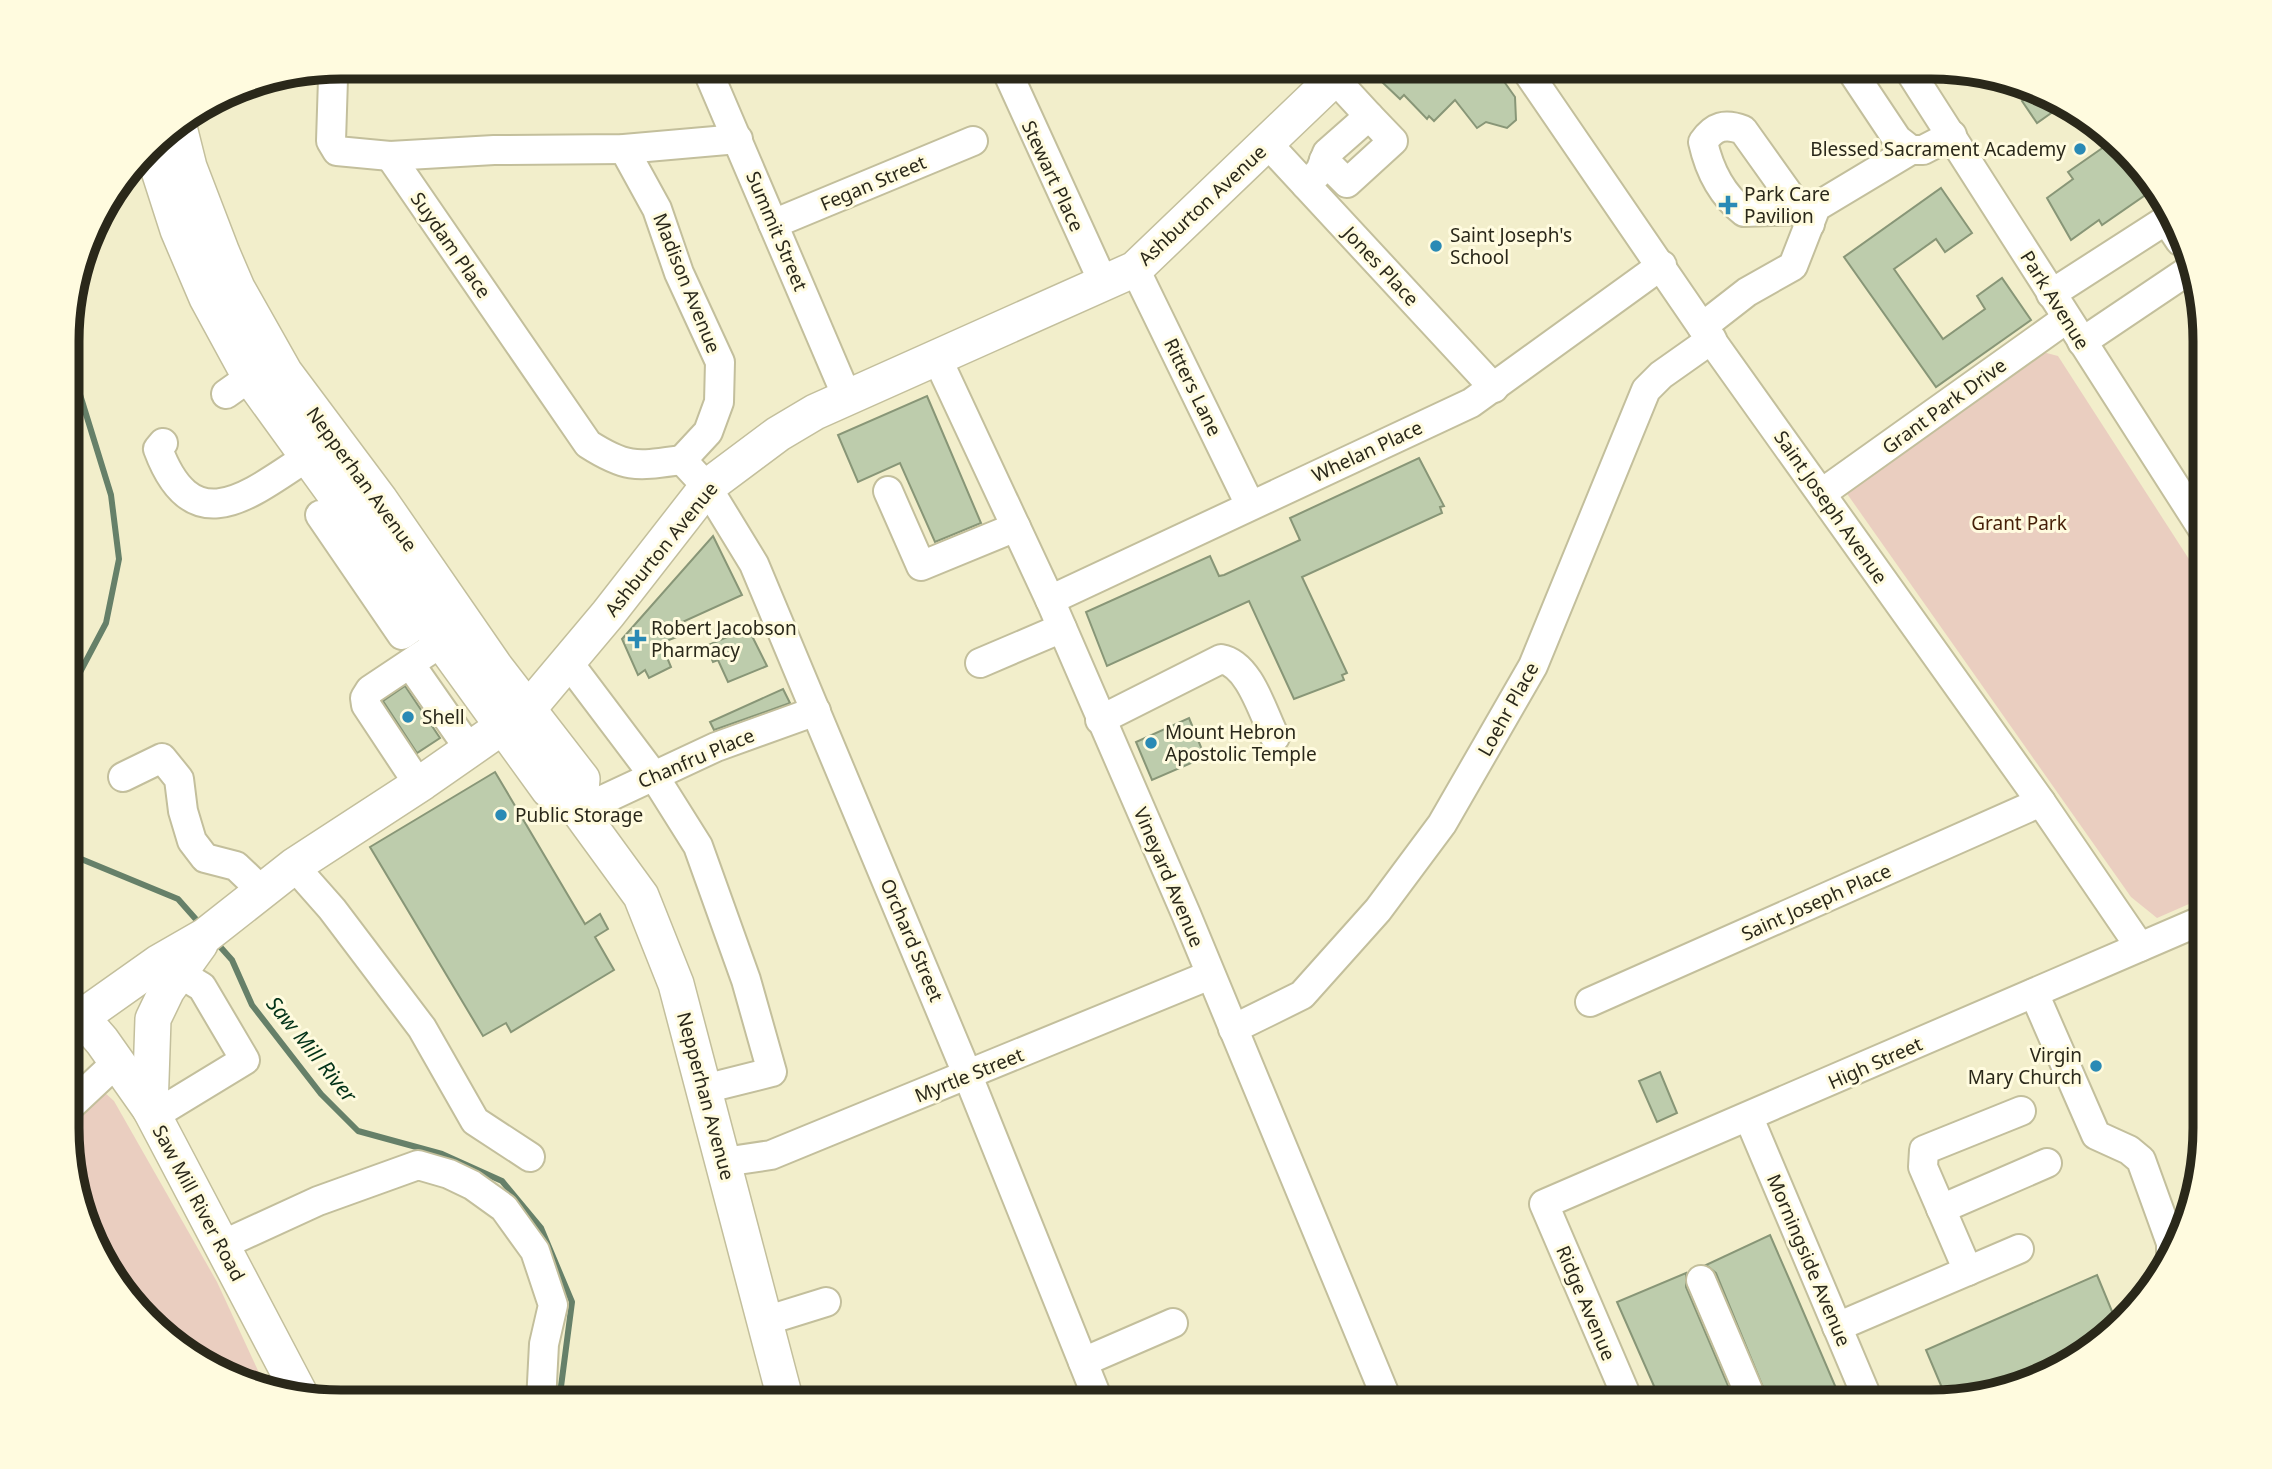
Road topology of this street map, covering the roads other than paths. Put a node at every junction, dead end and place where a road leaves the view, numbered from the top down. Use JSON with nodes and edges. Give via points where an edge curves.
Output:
{"nodes":[{"id":1,"x":333,"y":79,"type":"dead end"},
{"id":2,"x":712,"y":79,"type":"edge"},
{"id":3,"x":1010,"y":79,"type":"edge"},
{"id":4,"x":1333,"y":79,"type":"edge"},
{"id":5,"x":1344,"y":79,"type":"edge"},
{"id":6,"x":1533,"y":79,"type":"edge"},
{"id":7,"x":1858,"y":79,"type":"edge"},
{"id":8,"x":1915,"y":79,"type":"edge"},
{"id":9,"x":181,"y":133,"type":"edge"},
{"id":10,"x":1952,"y":135,"type":"junction"},
{"id":11,"x":738,"y":139,"type":"junction"},
{"id":12,"x":973,"y":141,"type":"dead end"},
{"id":13,"x":1267,"y":143,"type":"junction"},
{"id":14,"x":624,"y":149,"type":"junction"},
{"id":15,"x":1911,"y":150,"type":"junction"},
{"id":16,"x":390,"y":156,"type":"junction"},
{"id":17,"x":155,"y":157,"type":"edge"},
{"id":18,"x":1306,"y":185,"type":"junction"},
{"id":19,"x":2164,"y":221,"type":"edge"},
{"id":20,"x":773,"y":224,"type":"junction"},
{"id":21,"x":1662,"y":265,"type":"junction"},
{"id":22,"x":1135,"y":269,"type":"junction"},
{"id":23,"x":2184,"y":273,"type":"edge"},
{"id":24,"x":1104,"y":284,"type":"junction"},
{"id":25,"x":2051,"y":294,"type":"junction"},
{"id":26,"x":2074,"y":330,"type":"junction"},
{"id":27,"x":1707,"y":333,"type":"junction"},
{"id":28,"x":937,"y":358,"type":"junction"},
{"id":29,"x":1494,"y":388,"type":"junction"},
{"id":30,"x":847,"y":397,"type":"junction"},
{"id":31,"x":163,"y":443,"type":"dead end"},
{"id":32,"x":307,"y":457,"type":"junction"},
{"id":33,"x":682,"y":460,"type":"junction"},
{"id":34,"x":706,"y":487,"type":"junction"},
{"id":35,"x":888,"y":491,"type":"dead end"},
{"id":36,"x":1822,"y":494,"type":"junction"},
{"id":37,"x":1250,"y":505,"type":"junction"},
{"id":38,"x":2193,"y":514,"type":"edge"},
{"id":39,"x":320,"y":515,"type":"dead end"},
{"id":40,"x":1016,"y":527,"type":"junction"},
{"id":41,"x":1050,"y":600,"type":"junction"},
{"id":42,"x":1062,"y":628,"type":"junction"},
{"id":43,"x":434,"y":631,"type":"junction"},
{"id":44,"x":568,"y":662,"type":"junction"},
{"id":45,"x":980,"y":663,"type":"dead end"},
{"id":46,"x":410,"y":664,"type":"junction"},
{"id":47,"x":474,"y":687,"type":"junction"},
{"id":48,"x":442,"y":709,"type":"junction"},
{"id":49,"x":816,"y":711,"type":"junction"},
{"id":50,"x":516,"y":717,"type":"junction"},
{"id":51,"x":1100,"y":720,"type":"junction"},
{"id":52,"x":1275,"y":737,"type":"dead end"},
{"id":53,"x":470,"y":750,"type":"junction"},
{"id":54,"x":654,"y":776,"type":"junction"},
{"id":55,"x":122,"y":777,"type":"dead end"},
{"id":56,"x":419,"y":785,"type":"junction"},
{"id":57,"x":2041,"y":802,"type":"junction"},
{"id":58,"x":579,"y":811,"type":"junction"},
{"id":59,"x":294,"y":866,"type":"junction"},
{"id":60,"x":261,"y":890,"type":"junction"},
{"id":61,"x":2193,"y":924,"type":"edge"},
{"id":62,"x":216,"y":927,"type":"junction"},
{"id":63,"x":2140,"y":947,"type":"junction"},
{"id":64,"x":179,"y":973,"type":"junction"},
{"id":65,"x":1210,"y":975,"type":"junction"},
{"id":66,"x":2034,"y":993,"type":"junction"},
{"id":67,"x":1590,"y":1002,"type":"dead end"},
{"id":68,"x":79,"y":1012,"type":"edge"},
{"id":69,"x":79,"y":1022,"type":"edge"},
{"id":70,"x":1233,"y":1028,"type":"junction"},
{"id":71,"x":117,"y":1062,"type":"junction"},
{"id":72,"x":968,"y":1076,"type":"junction"},
{"id":73,"x":705,"y":1089,"type":"junction"},
{"id":74,"x":79,"y":1098,"type":"edge"},
{"id":75,"x":2021,"y":1111,"type":"dead end"},
{"id":76,"x":152,"y":1112,"type":"junction"},
{"id":77,"x":1749,"y":1118,"type":"junction"},
{"id":78,"x":530,"y":1157,"type":"dead end"},
{"id":79,"x":724,"y":1163,"type":"junction"},
{"id":80,"x":2047,"y":1163,"type":"dead end"},
{"id":81,"x":1544,"y":1204,"type":"joint"},
{"id":82,"x":1941,"y":1209,"type":"junction"},
{"id":83,"x":2169,"y":1237,"type":"edge"},
{"id":84,"x":222,"y":1245,"type":"junction"},
{"id":85,"x":2019,"y":1249,"type":"dead end"},
{"id":86,"x":1968,"y":1271,"type":"junction"},
{"id":87,"x":1701,"y":1280,"type":"dead end"},
{"id":88,"x":826,"y":1302,"type":"dead end"},
{"id":89,"x":765,"y":1321,"type":"junction"},
{"id":90,"x":1173,"y":1323,"type":"dead end"},
{"id":91,"x":1837,"y":1326,"type":"junction"},
{"id":92,"x":1083,"y":1363,"type":"junction"},
{"id":93,"x":296,"y":1386,"type":"edge"},
{"id":94,"x":542,"y":1390,"type":"edge"},
{"id":95,"x":783,"y":1390,"type":"edge"},
{"id":96,"x":1094,"y":1390,"type":"edge"},
{"id":97,"x":1383,"y":1390,"type":"edge"},
{"id":98,"x":1624,"y":1390,"type":"edge"},
{"id":99,"x":1748,"y":1390,"type":"edge"},
{"id":100,"x":1864,"y":1390,"type":"edge"}],
"edges":[{"from":1,"to":16,"type":"street","via":[[331,141],[337,151]]},
{"from":2,"to":11,"type":"street","name":"Summit Street"},
{"from":3,"to":24,"type":"street","name":"Stewart Place"},
{"from":4,"to":13,"type":"main road","name":"Ashburton Avenue"},
{"from":5,"to":18,"type":"street","via":[[1368,116],[1327,153],[1320,172]]},
{"from":6,"to":21,"type":"street","name":"Saint Joseph Avenue"},
{"from":7,"to":15,"type":"street","via":[[1897,139]]},
{"from":8,"to":10,"type":"street","name":"Park Avenue"},
{"from":9,"to":50,"type":"main road","name":"Nepperhan Avenue","via":[[189,167],[237,288],[285,373],[496,668]]},
{"from":10,"to":15,"type":"street","name":"Loehr Place","via":[[1923,150]]},
{"from":10,"to":25,"type":"street","name":"Park Avenue"},
{"from":11,"to":14,"type":"street"},
{"from":11,"to":20,"type":"street","name":"Summit Street"},
{"from":12,"to":20,"type":"street","name":"Fegan Street"},
{"from":13,"to":18,"type":"street","name":"Jones Place"},
{"from":13,"to":22,"type":"main road","name":"Ashburton Avenue"},
{"from":14,"to":16,"type":"street"},
{"from":14,"to":33,"type":"street","name":"Madison Avenue","via":[[657,209],[679,273],[720,362],[719,402],[708,432]]},
{"from":15,"to":27,"type":"street","name":"Loehr Place","via":[[1804,217],[1793,266],[1746,292]]},
{"from":16,"to":33,"type":"street","name":"Suydam Place","via":[[588,444],[615,461],[640,465]]},
{"from":17,"to":32,"type":"main road","name":"Nepperhan Avenue","via":[[238,385]]},
{"from":18,"to":29,"type":"street","name":"Jones Place"},
{"from":19,"to":25,"type":"street"},
{"from":20,"to":30,"type":"street","name":"Summit Street"},
{"from":21,"to":27,"type":"street","name":"Saint Joseph Avenue"},
{"from":21,"to":29,"type":"street","name":"Whelan Place"},
{"from":22,"to":24,"type":"main road","name":"Ashburton Avenue"},
{"from":22,"to":37,"type":"street","name":"Ritters Lane"},
{"from":23,"to":26,"type":"street","name":"Grant Park Drive"},
{"from":24,"to":28,"type":"main road","name":"Ashburton Avenue"},
{"from":25,"to":26,"type":"street","name":"Park Avenue"},
{"from":26,"to":36,"type":"street","name":"Grant Park Drive"},
{"from":26,"to":38,"type":"street","name":"Park Avenue"},
{"from":27,"to":36,"type":"street","name":"Saint Joseph Avenue"},
{"from":27,"to":70,"type":"street","name":"Loehr Place","via":[[1646,390],[1532,666],[1442,824],[1409,872],[1303,995]]},
{"from":28,"to":30,"type":"main road","name":"Ashburton Avenue"},
{"from":28,"to":40,"type":"street","name":"Vineyard Avenue"},
{"from":29,"to":37,"type":"street","name":"Whelan Place"},
{"from":30,"to":34,"type":"main road","name":"Ashburton Avenue","via":[[778,434]]},
{"from":31,"to":32,"type":"street","via":[[158,449],[165,467],[185,493],[208,506],[228,503]]},
{"from":32,"to":43,"type":"main road","name":"Nepperhan Avenue"},
{"from":33,"to":34,"type":"street"},
{"from":34,"to":44,"type":"main road","name":"Ashburton Avenue"},
{"from":34,"to":49,"type":"street","name":"Orchard Street","via":[[754,564]]},
{"from":35,"to":40,"type":"street","via":[[921,566]]},
{"from":36,"to":57,"type":"street","name":"Saint Joseph Avenue"},
{"from":37,"to":41,"type":"street","name":"Whelan Place"},
{"from":39,"to":43,"type":"street","via":[[402,635]]},
{"from":40,"to":41,"type":"street","name":"Vineyard Avenue"},
{"from":41,"to":42,"type":"street","name":"Vineyard Avenue"},
{"from":42,"to":45,"type":"street"},
{"from":42,"to":51,"type":"street","name":"Vineyard Avenue"},
{"from":43,"to":46,"type":"street"},
{"from":43,"to":47,"type":"main road","name":"Nepperhan Avenue"},
{"from":44,"to":50,"type":"main road","name":"Ashburton Avenue"},
{"from":44,"to":54,"type":"street"},
{"from":46,"to":48,"type":"street"},
{"from":46,"to":56,"type":"street","via":[[365,698]]},
{"from":47,"to":48,"type":"street"},
{"from":47,"to":50,"type":"main road","name":"Nepperhan Avenue"},
{"from":48,"to":53,"type":"street"},
{"from":49,"to":54,"type":"street","name":"Chanfru Place","via":[[716,747]]},
{"from":49,"to":72,"type":"street","name":"Orchard Street"},
{"from":50,"to":53,"type":"main road","name":"Ashburton Avenue"},
{"from":50,"to":58,"type":"main road","name":"Nepperhan Avenue","via":[[582,779]]},
{"from":51,"to":52,"type":"street","via":[[1221,659],[1244,676]]},
{"from":51,"to":65,"type":"street","name":"Vineyard Avenue"},
{"from":53,"to":56,"type":"main road","name":"Ashburton Avenue"},
{"from":54,"to":58,"type":"street","name":"Chanfru Place"},
{"from":54,"to":73,"type":"street","via":[[698,846],[746,980],[772,1072]]},
{"from":55,"to":60,"type":"street","via":[[162,758],[179,779],[192,841],[205,858],[236,866]]},
{"from":56,"to":59,"type":"main road","name":"Ashburton Avenue"},
{"from":57,"to":63,"type":"street","name":"Saint Joseph Avenue"},
{"from":57,"to":67,"type":"street","name":"Saint Joseph Place"},
{"from":58,"to":73,"type":"main road","name":"Nepperhan Avenue","via":[[641,895],[676,984]]},
{"from":59,"to":60,"type":"main road","name":"Ashburton Avenue"},
{"from":59,"to":78,"type":"street","via":[[422,1028],[475,1121]]},
{"from":60,"to":62,"type":"main road","name":"Ashburton Avenue"},
{"from":61,"to":63,"type":"street","name":"High Street"},
{"from":62,"to":64,"type":"main road"},
{"from":62,"to":68,"type":"main road","name":"Ashburton Avenue"},
{"from":63,"to":66,"type":"street","name":"High Street"},
{"from":64,"to":76,"type":"main road","via":[[153,1018]]},
{"from":64,"to":76,"type":"street","via":[[202,988],[245,1060]]},
{"from":65,"to":70,"type":"street","name":"Vineyard Avenue"},
{"from":65,"to":72,"type":"street","name":"Myrtle Street"},
{"from":66,"to":77,"type":"street","name":"High Street"},
{"from":66,"to":83,"type":"street","via":[[2096,1135],[2141,1160]]},
{"from":69,"to":71,"type":"main road","name":"Saw Mill River Road"},
{"from":70,"to":97,"type":"street","name":"Vineyard Avenue"},
{"from":71,"to":74,"type":"street"},
{"from":71,"to":76,"type":"main road","name":"Saw Mill River Road"},
{"from":72,"to":79,"type":"street","name":"Myrtle Street","via":[[771,1155]]},
{"from":72,"to":92,"type":"street","name":"Orchard Street"},
{"from":73,"to":79,"type":"main road","name":"Nepperhan Avenue"},
{"from":75,"to":82,"type":"street","via":[[1924,1150],[1923,1167]]},
{"from":76,"to":84,"type":"main road","name":"Saw Mill River Road"},
{"from":77,"to":81,"type":"street","name":"High Street"},
{"from":77,"to":91,"type":"street","name":"Morningside Avenue"},
{"from":79,"to":89,"type":"main road","name":"Nepperhan Avenue"},
{"from":80,"to":82,"type":"street"},
{"from":81,"to":98,"type":"street","name":"Ridge Avenue"},
{"from":82,"to":86,"type":"street"},
{"from":84,"to":93,"type":"main road","name":"Saw Mill River Road"},
{"from":84,"to":94,"type":"street","via":[[318,1201],[418,1165],[461,1179],[504,1208],[539,1261],[553,1305],[544,1343]]},
{"from":85,"to":86,"type":"street"},
{"from":86,"to":91,"type":"street"},
{"from":87,"to":99,"type":"street"},
{"from":88,"to":89,"type":"street"},
{"from":89,"to":95,"type":"main road","name":"Nepperhan Avenue"},
{"from":90,"to":92,"type":"street"},
{"from":91,"to":100,"type":"street","name":"Morningside Avenue"},
{"from":92,"to":96,"type":"street","name":"Orchard Street"}]}
